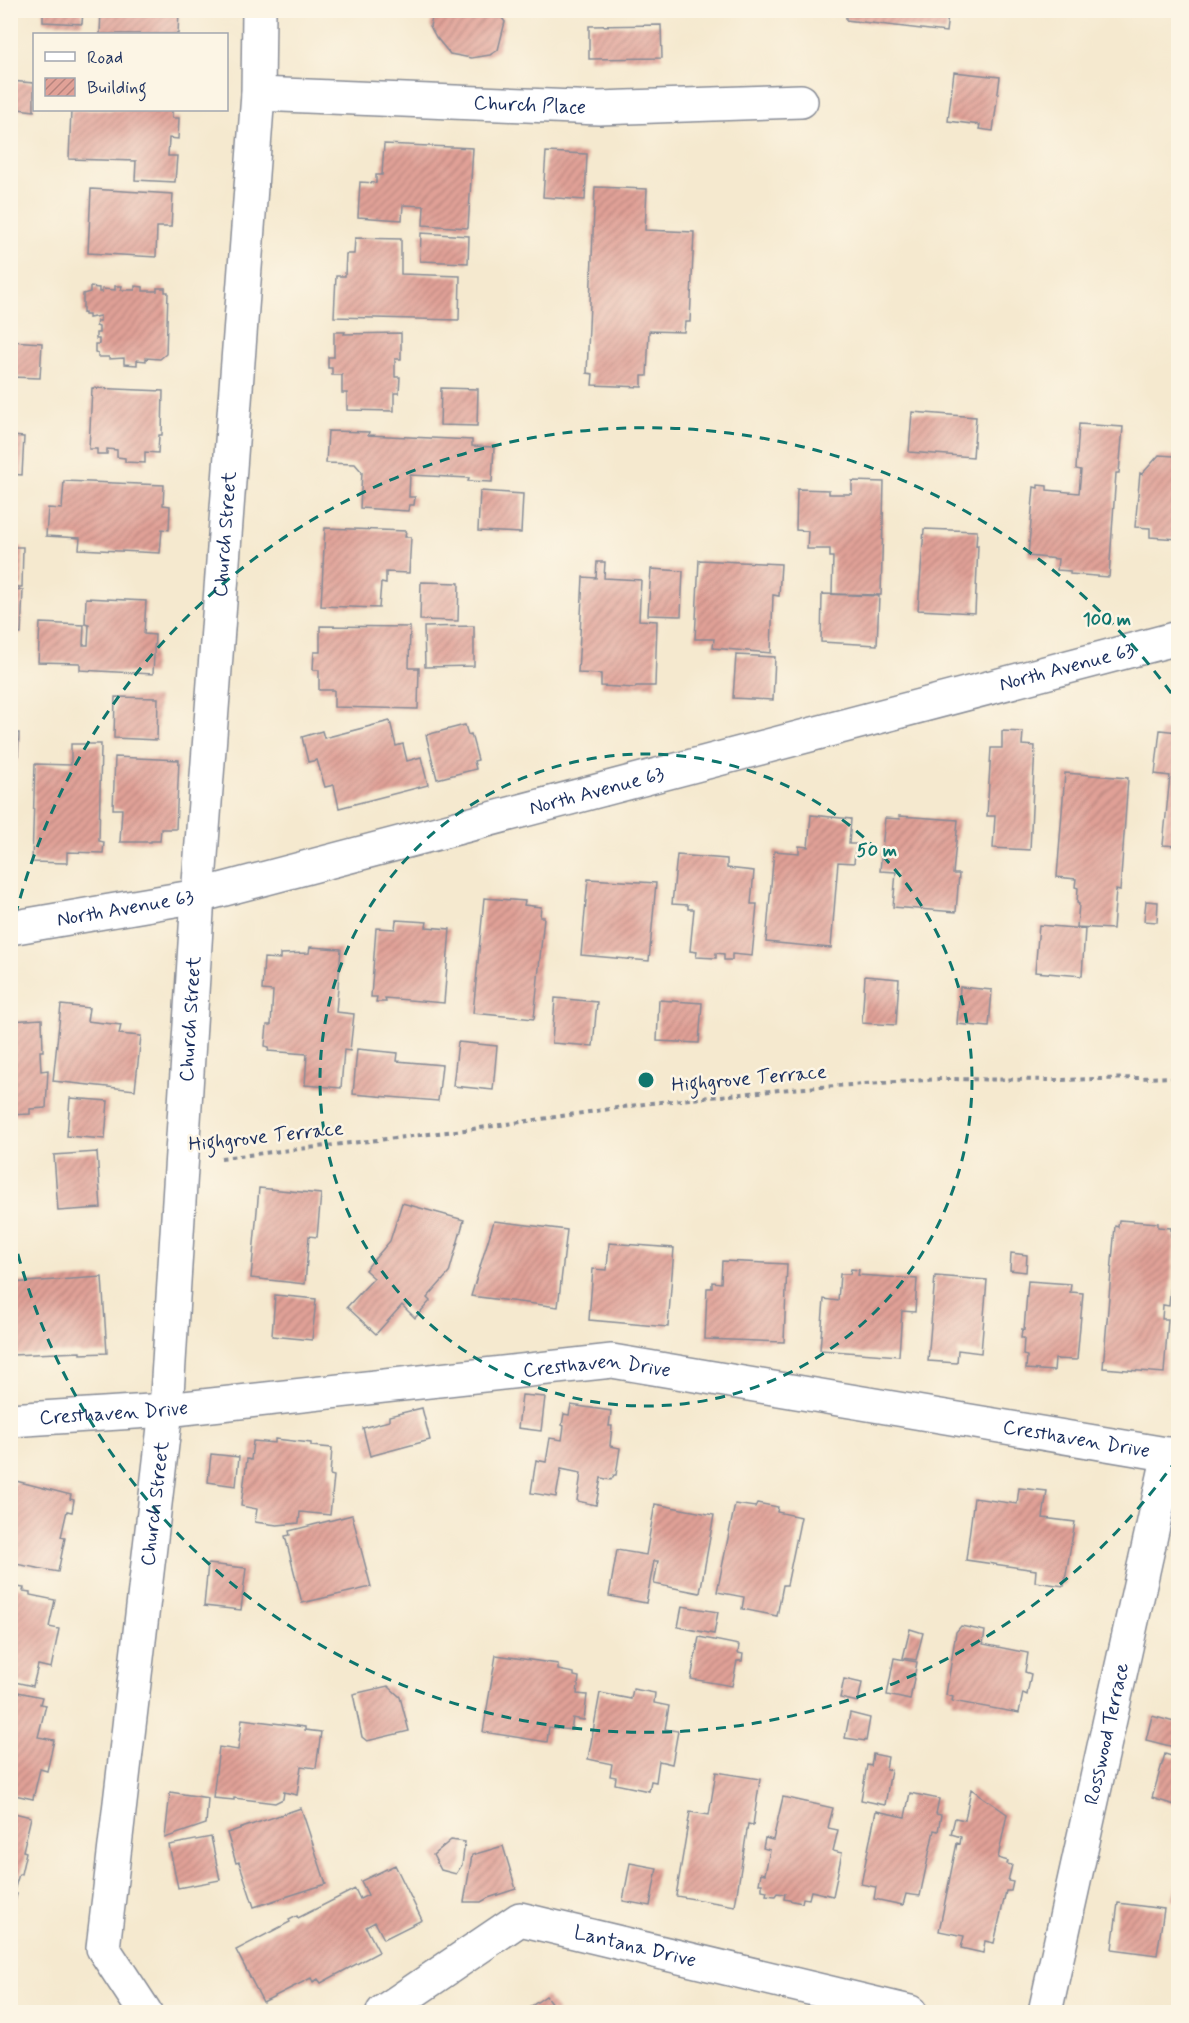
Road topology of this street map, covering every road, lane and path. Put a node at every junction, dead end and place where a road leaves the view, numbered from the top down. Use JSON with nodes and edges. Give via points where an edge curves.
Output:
{"nodes":[{"id":1,"x":259,"y":10,"type":"edge"},
{"id":2,"x":258,"y":94,"type":"junction"},
{"id":3,"x":801,"y":101,"type":"dead end"},
{"id":4,"x":1179,"y":638,"type":"edge"},
{"id":5,"x":198,"y":896,"type":"junction"},
{"id":6,"x":10,"y":928,"type":"edge"},
{"id":7,"x":1179,"y":1077,"type":"edge"},
{"id":8,"x":182,"y":1161,"type":"junction"},
{"id":9,"x":166,"y":1410,"type":"junction"},
{"id":10,"x":10,"y":1420,"type":"edge"},
{"id":11,"x":1174,"y":1455,"type":"edge"},
{"id":12,"x":145,"y":2013,"type":"edge"},
{"id":13,"x":383,"y":2013,"type":"edge"},
{"id":14,"x":910,"y":2013,"type":"edge"},
{"id":15,"x":1045,"y":2013,"type":"edge"}],
"edges":[{"from":1,"to":2,"type":"street","name":"Church Street"},
{"from":2,"to":3,"type":"street","name":"Church Place","via":[[600,108]]},
{"from":2,"to":5,"type":"street","name":"Church Street"},
{"from":4,"to":5,"type":"street","name":"North Avenue 63"},
{"from":5,"to":6,"type":"street","name":"North Avenue 63"},
{"from":5,"to":8,"type":"street","name":"Church Street"},
{"from":7,"to":8,"type":"path","name":"Highgrove Terrace","via":[[941,1079],[790,1089]]},
{"from":8,"to":9,"type":"street","name":"Church Street"},
{"from":9,"to":10,"type":"street","name":"Cresthaven Drive"},
{"from":9,"to":11,"type":"street","name":"Cresthaven Drive","via":[[612,1361]]},
{"from":9,"to":12,"type":"street","name":"Church Street","via":[[103,1948]]},
{"from":11,"to":15,"type":"street","name":"Rosswood Terrace"},
{"from":13,"to":14,"type":"street","name":"Lantana Drive","via":[[520,1919]]}]}
